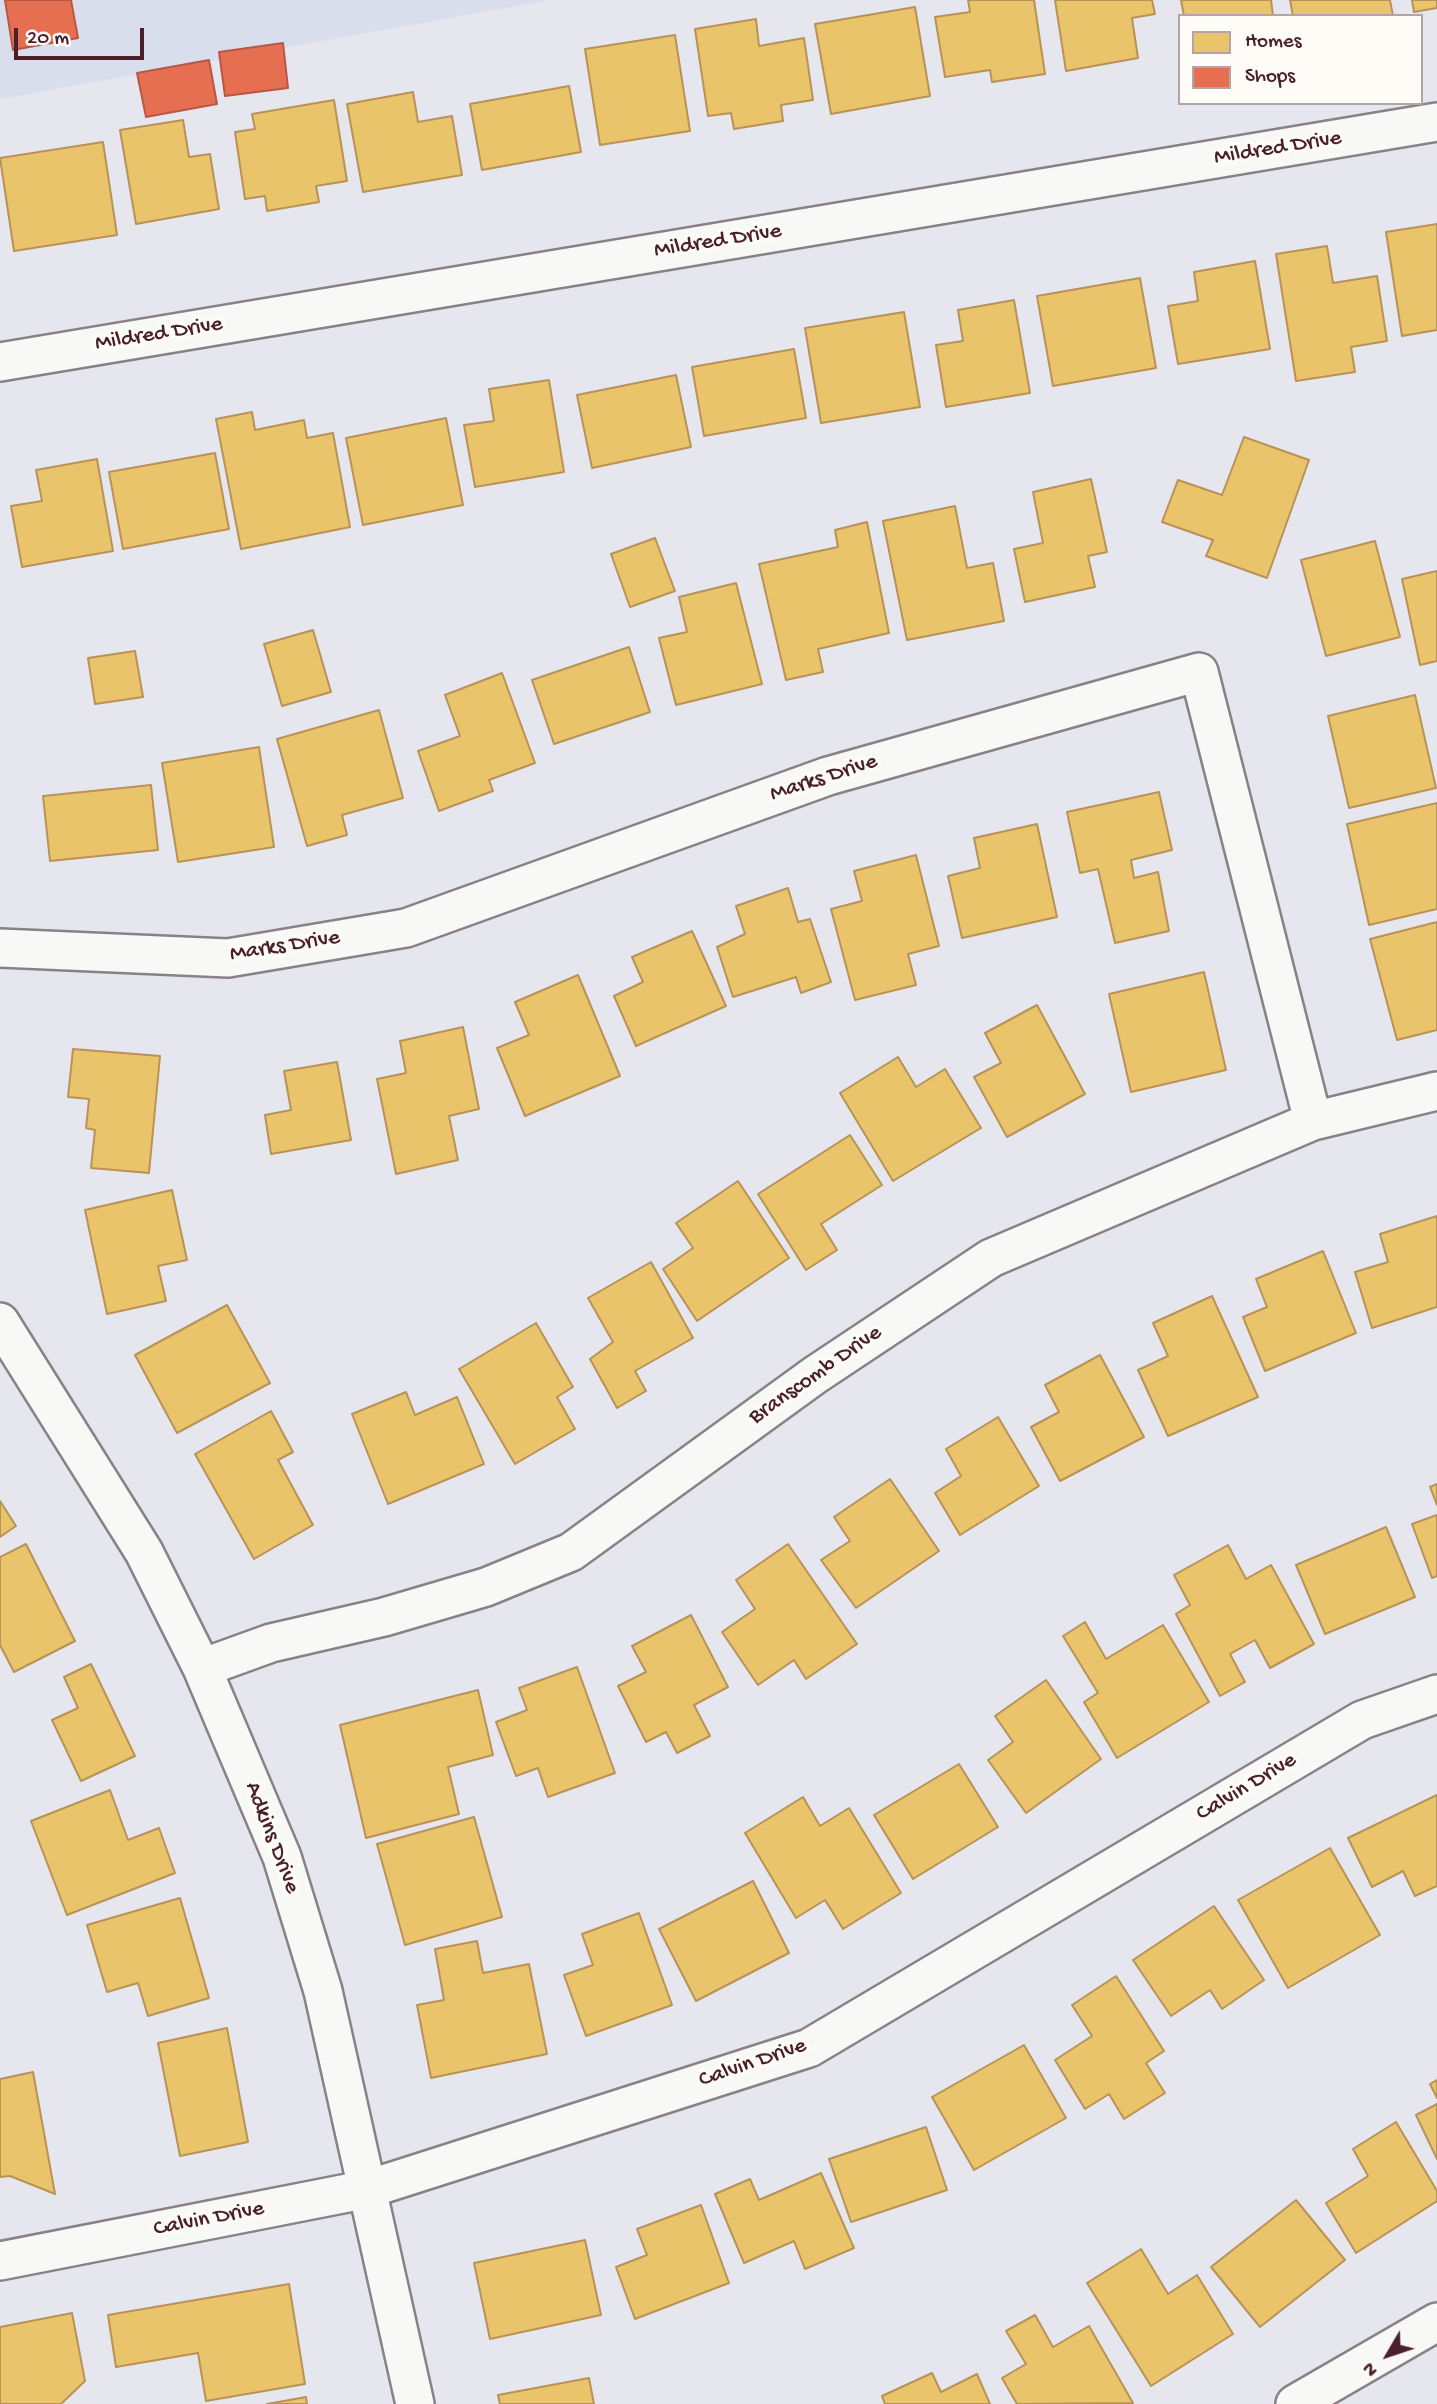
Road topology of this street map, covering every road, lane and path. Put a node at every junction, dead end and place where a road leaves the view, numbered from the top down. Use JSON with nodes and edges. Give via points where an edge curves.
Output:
{"nodes":[{"id":1,"x":1437,"y":122,"type":"edge"},
{"id":2,"x":0,"y":362,"type":"edge"},
{"id":3,"x":0,"y":948,"type":"edge"},
{"id":4,"x":1437,"y":1091,"type":"edge"},
{"id":5,"x":1313,"y":1121,"type":"junction"},
{"id":6,"x":0,"y":1322,"type":"edge"},
{"id":7,"x":202,"y":1668,"type":"junction"},
{"id":8,"x":1437,"y":1694,"type":"edge"},
{"id":9,"x":369,"y":2189,"type":"junction"},
{"id":10,"x":0,"y":2261,"type":"edge"},
{"id":11,"x":1437,"y":2322,"type":"edge"},
{"id":12,"x":415,"y":2404,"type":"edge"},
{"id":13,"x":1295,"y":2404,"type":"edge"}],
"edges":[{"from":1,"to":2,"type":"street","name":"Mildred Drive"},
{"from":3,"to":5,"type":"street","name":"Marks Drive","via":[[228,958],[405,928],[828,776],[1199,673]]},
{"from":4,"to":5,"type":"street","name":"Branscomb Drive"},
{"from":5,"to":7,"type":"street","name":"Branscomb Drive","via":[[991,1258],[815,1375],[571,1552],[486,1587],[271,1643]]},
{"from":6,"to":7,"type":"street","name":"Adkins Drive","via":[[144,1552]]},
{"from":7,"to":9,"type":"street","name":"Adkins Drive","via":[[282,1857],[323,1991]]},
{"from":8,"to":9,"type":"street","name":"Calvin Drive","via":[[1362,1720],[809,2048]]},
{"from":9,"to":10,"type":"street","name":"Calvin Drive"},
{"from":9,"to":12,"type":"street","name":"Adkins Drive"},
{"from":11,"to":13,"type":"street"}]}
